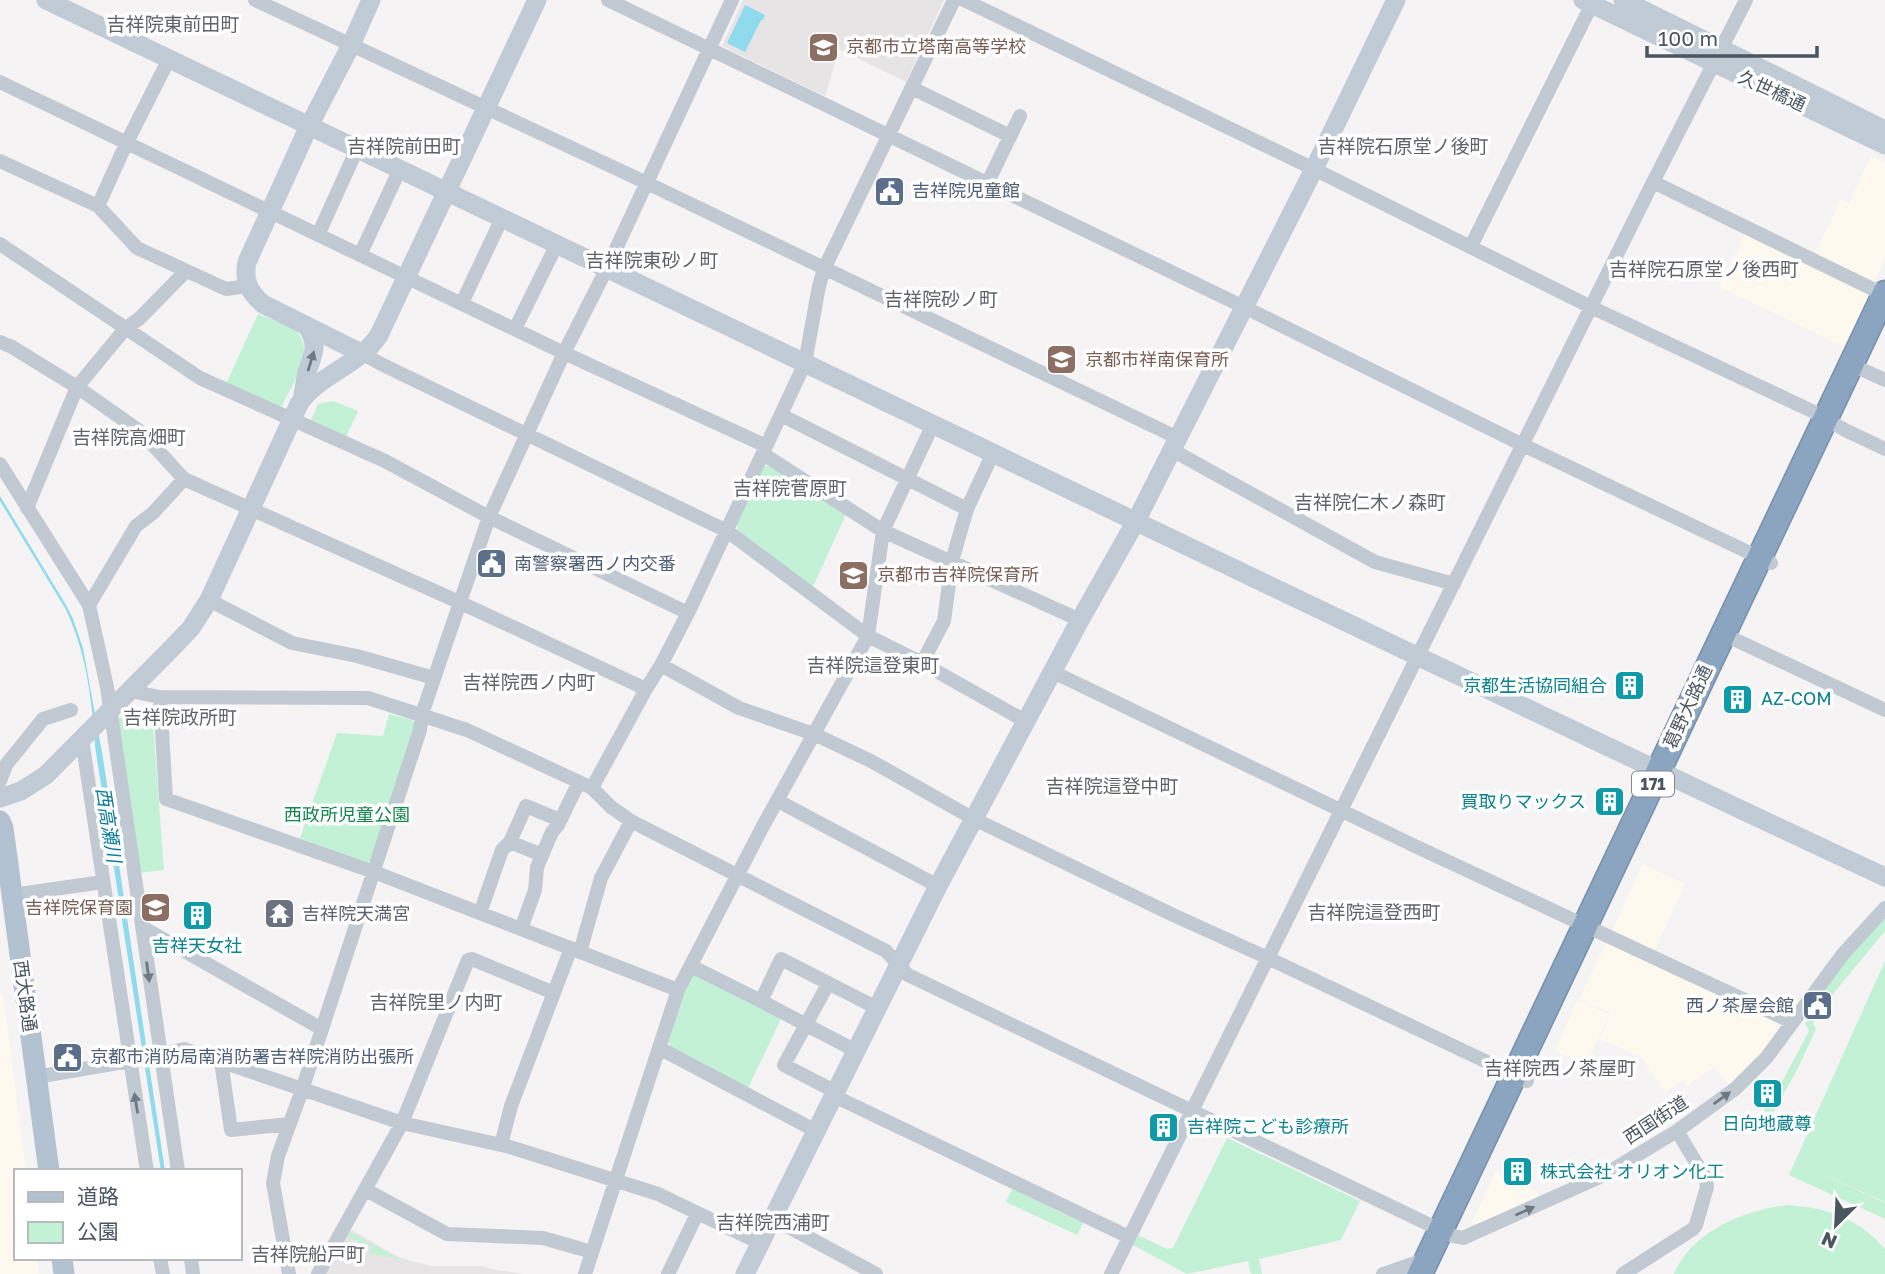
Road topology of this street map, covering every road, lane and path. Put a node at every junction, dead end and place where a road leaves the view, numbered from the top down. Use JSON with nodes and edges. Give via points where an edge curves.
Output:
{"nodes":[{"id":1,"x":46,"y":0,"type":"edge"},
{"id":2,"x":255,"y":0,"type":"edge"},
{"id":3,"x":372,"y":0,"type":"edge"},
{"id":4,"x":537,"y":0,"type":"edge"},
{"id":5,"x":608,"y":0,"type":"edge"},
{"id":6,"x":732,"y":0,"type":"edge"},
{"id":7,"x":954,"y":0,"type":"edge"},
{"id":8,"x":964,"y":0,"type":"edge"},
{"id":9,"x":1396,"y":0,"type":"edge"},
{"id":10,"x":1623,"y":0,"type":"edge"},
{"id":11,"x":1745,"y":0,"type":"edge"},
{"id":12,"x":1590,"y":1,"type":"edge"},
{"id":13,"x":351,"y":45,"type":"junction"},
{"id":14,"x":709,"y":50,"type":"junction"},
{"id":15,"x":1717,"y":55,"type":"junction"},
{"id":16,"x":169,"y":59,"type":"junction"},
{"id":17,"x":0,"y":82,"type":"edge"},
{"id":18,"x":912,"y":88,"type":"junction"},
{"id":19,"x":487,"y":107,"type":"junction"},
{"id":20,"x":1020,"y":116,"type":"dead end"},
{"id":21,"x":309,"y":126,"type":"junction"},
{"id":22,"x":1885,"y":130,"type":"edge"},
{"id":23,"x":888,"y":136,"type":"junction"},
{"id":24,"x":1010,"y":136,"type":"junction"},
{"id":25,"x":126,"y":144,"type":"junction"},
{"id":26,"x":1885,"y":145,"type":"edge"},
{"id":27,"x":357,"y":149,"type":"junction"},
{"id":28,"x":0,"y":161,"type":"edge"},
{"id":29,"x":400,"y":169,"type":"junction"},
{"id":30,"x":1314,"y":169,"type":"junction"},
{"id":31,"x":1653,"y":182,"type":"junction"},
{"id":32,"x":647,"y":183,"type":"junction"},
{"id":33,"x":987,"y":184,"type":"junction"},
{"id":34,"x":448,"y":192,"type":"junction"},
{"id":35,"x":98,"y":206,"type":"junction"},
{"id":36,"x":270,"y":212,"type":"junction"},
{"id":37,"x":502,"y":218,"type":"junction"},
{"id":38,"x":318,"y":235,"type":"junction"},
{"id":39,"x":0,"y":244,"type":"edge"},
{"id":40,"x":557,"y":244,"type":"junction"},
{"id":41,"x":1471,"y":246,"type":"junction"},
{"id":42,"x":360,"y":255,"type":"junction"},
{"id":43,"x":607,"y":268,"type":"junction"},
{"id":44,"x":824,"y":269,"type":"junction"},
{"id":45,"x":186,"y":271,"type":"junction"},
{"id":46,"x":407,"y":276,"type":"junction"},
{"id":47,"x":248,"y":286,"type":"junction"},
{"id":48,"x":1885,"y":294,"type":"edge"},
{"id":49,"x":462,"y":303,"type":"junction"},
{"id":50,"x":1244,"y":307,"type":"junction"},
{"id":51,"x":1591,"y":307,"type":"junction"},
{"id":52,"x":1885,"y":322,"type":"edge"},
{"id":53,"x":306,"y":325,"type":"junction"},
{"id":54,"x":125,"y":329,"type":"junction"},
{"id":55,"x":515,"y":329,"type":"junction"},
{"id":56,"x":0,"y":342,"type":"edge"},
{"id":57,"x":564,"y":353,"type":"junction"},
{"id":58,"x":363,"y":354,"type":"junction"},
{"id":59,"x":806,"y":363,"type":"junction"},
{"id":60,"x":1866,"y":372,"type":"edge"},
{"id":61,"x":77,"y":387,"type":"junction"},
{"id":62,"x":302,"y":400,"type":"junction"},
{"id":63,"x":781,"y":415,"type":"junction"},
{"id":64,"x":291,"y":419,"type":"junction"},
{"id":65,"x":1831,"y":422,"type":"junction"},
{"id":66,"x":933,"y":424,"type":"junction"},
{"id":67,"x":527,"y":435,"type":"junction"},
{"id":68,"x":1175,"y":444,"type":"junction"},
{"id":69,"x":1524,"y":445,"type":"junction"},
{"id":70,"x":1885,"y":449,"type":"edge"},
{"id":71,"x":764,"y":450,"type":"junction"},
{"id":72,"x":993,"y":453,"type":"junction"},
{"id":73,"x":0,"y":464,"type":"edge"},
{"id":74,"x":907,"y":478,"type":"junction"},
{"id":75,"x":184,"y":479,"type":"junction"},
{"id":76,"x":27,"y":508,"type":"junction"},
{"id":77,"x":250,"y":508,"type":"junction"},
{"id":78,"x":967,"y":509,"type":"junction"},
{"id":79,"x":489,"y":517,"type":"junction"},
{"id":80,"x":1136,"y":521,"type":"junction"},
{"id":81,"x":727,"y":531,"type":"junction"},
{"id":82,"x":883,"y":531,"type":"junction"},
{"id":83,"x":1765,"y":560,"type":"junction"},
{"id":84,"x":952,"y":561,"type":"junction"},
{"id":85,"x":1454,"y":584,"type":"junction"},
{"id":86,"x":209,"y":600,"type":"junction"},
{"id":87,"x":459,"y":602,"type":"junction"},
{"id":88,"x":89,"y":605,"type":"junction"},
{"id":89,"x":688,"y":613,"type":"junction"},
{"id":90,"x":1080,"y":620,"type":"junction"},
{"id":91,"x":868,"y":636,"type":"junction"},
{"id":92,"x":1729,"y":637,"type":"junction"},
{"id":93,"x":1419,"y":657,"type":"junction"},
{"id":94,"x":922,"y":663,"type":"junction"},
{"id":95,"x":661,"y":665,"type":"junction"},
{"id":96,"x":1053,"y":672,"type":"junction"},
{"id":97,"x":433,"y":678,"type":"junction"},
{"id":98,"x":646,"y":689,"type":"junction"},
{"id":99,"x":130,"y":691,"type":"junction"},
{"id":100,"x":160,"y":697,"type":"junction"},
{"id":101,"x":71,"y":710,"type":"dead end"},
{"id":102,"x":1885,"y":710,"type":"edge"},
{"id":103,"x":108,"y":713,"type":"junction"},
{"id":104,"x":422,"y":714,"type":"junction"},
{"id":105,"x":1027,"y":722,"type":"junction"},
{"id":106,"x":814,"y":734,"type":"junction"},
{"id":107,"x":83,"y":737,"type":"junction"},
{"id":108,"x":1665,"y":773,"type":"junction"},
{"id":109,"x":0,"y":781,"type":"edge"},
{"id":110,"x":585,"y":785,"type":"junction"},
{"id":111,"x":0,"y":798,"type":"edge"},
{"id":112,"x":778,"y":801,"type":"junction"},
{"id":113,"x":1342,"y":811,"type":"junction"},
{"id":114,"x":974,"y":819,"type":"junction"},
{"id":115,"x":0,"y":821,"type":"edge"},
{"id":116,"x":561,"y":821,"type":"junction"},
{"id":117,"x":631,"y":821,"type":"junction"},
{"id":118,"x":510,"y":842,"type":"junction"},
{"id":119,"x":542,"y":855,"type":"junction"},
{"id":120,"x":374,"y":872,"type":"junction"},
{"id":121,"x":737,"y":875,"type":"junction"},
{"id":122,"x":1885,"y":877,"type":"edge"},
{"id":123,"x":103,"y":883,"type":"junction"},
{"id":124,"x":938,"y":886,"type":"junction"},
{"id":125,"x":12,"y":895,"type":"junction"},
{"id":126,"x":1885,"y":908,"type":"edge"},
{"id":127,"x":480,"y":913,"type":"junction"},
{"id":128,"x":142,"y":927,"type":"junction"},
{"id":129,"x":521,"y":929,"type":"junction"},
{"id":130,"x":1591,"y":929,"type":"junction"},
{"id":131,"x":575,"y":950,"type":"junction"},
{"id":132,"x":1268,"y":958,"type":"junction"},
{"id":133,"x":691,"y":966,"type":"junction"},
{"id":134,"x":898,"y":966,"type":"junction"},
{"id":135,"x":828,"y":984,"type":"junction"},
{"id":136,"x":678,"y":990,"type":"junction"},
{"id":137,"x":554,"y":993,"type":"junction"},
{"id":138,"x":761,"y":1001,"type":"junction"},
{"id":139,"x":877,"y":1008,"type":"junction"},
{"id":140,"x":1792,"y":1022,"type":"junction"},
{"id":141,"x":806,"y":1025,"type":"junction"},
{"id":142,"x":322,"y":1029,"type":"junction"},
{"id":143,"x":659,"y":1048,"type":"junction"},
{"id":144,"x":856,"y":1051,"type":"junction"},
{"id":145,"x":160,"y":1054,"type":"junction"},
{"id":146,"x":130,"y":1061,"type":"junction"},
{"id":147,"x":221,"y":1062,"type":"junction"},
{"id":148,"x":36,"y":1077,"type":"junction"},
{"id":149,"x":1521,"y":1078,"type":"junction"},
{"id":150,"x":302,"y":1090,"type":"junction"},
{"id":151,"x":835,"y":1094,"type":"junction"},
{"id":152,"x":1191,"y":1111,"type":"junction"},
{"id":153,"x":290,"y":1124,"type":"junction"},
{"id":154,"x":402,"y":1124,"type":"junction"},
{"id":155,"x":816,"y":1131,"type":"junction"},
{"id":156,"x":1677,"y":1131,"type":"junction"},
{"id":157,"x":502,"y":1145,"type":"junction"},
{"id":158,"x":49,"y":1169,"type":"edge"},
{"id":159,"x":147,"y":1169,"type":"edge"},
{"id":160,"x":178,"y":1169,"type":"edge"},
{"id":161,"x":616,"y":1180,"type":"junction"},
{"id":162,"x":366,"y":1190,"type":"junction"},
{"id":163,"x":697,"y":1214,"type":"junction"},
{"id":164,"x":772,"y":1218,"type":"junction"},
{"id":165,"x":1447,"y":1233,"type":"junction"},
{"id":166,"x":1129,"y":1237,"type":"junction"},
{"id":167,"x":760,"y":1243,"type":"junction"},
{"id":168,"x":592,"y":1252,"type":"junction"},
{"id":169,"x":1428,"y":1268,"type":"edge"},
{"id":170,"x":289,"y":1274,"type":"edge"},
{"id":171,"x":318,"y":1274,"type":"edge"},
{"id":172,"x":585,"y":1274,"type":"edge"},
{"id":173,"x":668,"y":1274,"type":"edge"},
{"id":174,"x":745,"y":1274,"type":"edge"},
{"id":175,"x":876,"y":1274,"type":"edge"},
{"id":176,"x":1111,"y":1274,"type":"edge"},
{"id":177,"x":1383,"y":1274,"type":"edge"},
{"id":178,"x":1623,"y":1274,"type":"edge"}],
"edges":[{"from":1,"to":16,"type":"street"},
{"from":2,"to":13,"type":"street"},
{"from":3,"to":13,"type":"street"},
{"from":4,"to":19,"type":"street"},
{"from":5,"to":14,"type":"street"},
{"from":6,"to":14,"type":"street"},
{"from":7,"to":18,"type":"street"},
{"from":8,"to":30,"type":"street"},
{"from":9,"to":30,"type":"street"},
{"from":10,"to":15,"type":"street","name":"久世橋通"},
{"from":11,"to":15,"type":"street"},
{"from":12,"to":15,"type":"street","name":"久世橋通"},
{"from":12,"to":41,"type":"street"},
{"from":13,"to":19,"type":"street"},
{"from":13,"to":21,"type":"street"},
{"from":14,"to":23,"type":"street"},
{"from":14,"to":32,"type":"street"},
{"from":15,"to":22,"type":"street","name":"久世橋通"},
{"from":15,"to":26,"type":"street","name":"久世橋通"},
{"from":15,"to":31,"type":"street"},
{"from":16,"to":21,"type":"street"},
{"from":16,"to":25,"type":"street"},
{"from":17,"to":25,"type":"street"},
{"from":18,"to":23,"type":"street"},
{"from":18,"to":24,"type":"street"},
{"from":19,"to":32,"type":"street"},
{"from":19,"to":34,"type":"street"},
{"from":20,"to":24,"type":"street"},
{"from":21,"to":27,"type":"street"},
{"from":21,"to":36,"type":"street"},
{"from":23,"to":33,"type":"street"},
{"from":23,"to":44,"type":"street"},
{"from":24,"to":33,"type":"street"},
{"from":25,"to":35,"type":"street"},
{"from":25,"to":36,"type":"street"},
{"from":27,"to":29,"type":"street"},
{"from":27,"to":38,"type":"street"},
{"from":28,"to":35,"type":"street"},
{"from":29,"to":34,"type":"street"},
{"from":29,"to":42,"type":"street"},
{"from":30,"to":41,"type":"street"},
{"from":30,"to":50,"type":"street"},
{"from":31,"to":48,"type":"street"},
{"from":31,"to":51,"type":"street"},
{"from":32,"to":43,"type":"street"},
{"from":32,"to":44,"type":"street"},
{"from":33,"to":50,"type":"street"},
{"from":34,"to":37,"type":"street"},
{"from":34,"to":46,"type":"street"},
{"from":35,"to":45,"type":"street","via":[[137,248]]},
{"from":36,"to":38,"type":"street"},
{"from":36,"to":47,"type":"street","via":[[247,262]]},
{"from":37,"to":40,"type":"street"},
{"from":37,"to":49,"type":"street"},
{"from":38,"to":42,"type":"street"},
{"from":39,"to":54,"type":"street"},
{"from":40,"to":43,"type":"street"},
{"from":40,"to":55,"type":"street"},
{"from":41,"to":51,"type":"street"},
{"from":42,"to":46,"type":"street"},
{"from":43,"to":57,"type":"street"},
{"from":43,"to":59,"type":"street"},
{"from":44,"to":59,"type":"street"},
{"from":44,"to":68,"type":"street"},
{"from":45,"to":47,"type":"street","via":[[226,289]]},
{"from":45,"to":54,"type":"street"},
{"from":46,"to":49,"type":"street"},
{"from":46,"to":58,"type":"street","via":[[373,346]]},
{"from":47,"to":53,"type":"street","via":[[262,304]]},
{"from":48,"to":60,"type":"highway","name":"葛野大路通","number":"171"},
{"from":49,"to":55,"type":"street"},
{"from":50,"to":68,"type":"street"},
{"from":50,"to":69,"type":"street"},
{"from":51,"to":65,"type":"street"},
{"from":51,"to":69,"type":"street"},
{"from":52,"to":60,"type":"highway","name":"葛野大路通","number":"171"},
{"from":53,"to":58,"type":"street"},
{"from":62,"to":53,"type":"street","one_way":true,"via":[[314,357]]},
{"from":54,"to":61,"type":"street"},
{"from":54,"to":64,"type":"street","via":[[200,378]]},
{"from":55,"to":57,"type":"street"},
{"from":56,"to":61,"type":"street"},
{"from":57,"to":67,"type":"street"},
{"from":57,"to":71,"type":"street"},
{"from":58,"to":62,"type":"street"},
{"from":58,"to":67,"type":"street"},
{"from":59,"to":63,"type":"street"},
{"from":59,"to":66,"type":"street"},
{"from":60,"to":65,"type":"highway","name":"葛野大路通","number":"171"},
{"from":61,"to":75,"type":"street","via":[[141,432]]},
{"from":61,"to":76,"type":"street"},
{"from":62,"to":64,"type":"street"},
{"from":63,"to":71,"type":"street"},
{"from":63,"to":74,"type":"street"},
{"from":64,"to":77,"type":"street"},
{"from":64,"to":79,"type":"street","via":[[385,461]]},
{"from":65,"to":70,"type":"street"},
{"from":65,"to":83,"type":"highway","name":"葛野大路通","number":"171"},
{"from":66,"to":72,"type":"street"},
{"from":66,"to":74,"type":"street"},
{"from":67,"to":79,"type":"street"},
{"from":67,"to":81,"type":"street"},
{"from":68,"to":80,"type":"street"},
{"from":68,"to":85,"type":"street","via":[[1376,562]]},
{"from":69,"to":83,"type":"street"},
{"from":69,"to":85,"type":"street"},
{"from":71,"to":81,"type":"street"},
{"from":71,"to":82,"type":"street"},
{"from":72,"to":78,"type":"street"},
{"from":72,"to":80,"type":"street"},
{"from":73,"to":76,"type":"street"},
{"from":74,"to":78,"type":"street"},
{"from":74,"to":82,"type":"street"},
{"from":75,"to":77,"type":"street"},
{"from":75,"to":88,"type":"street","via":[[136,526]]},
{"from":76,"to":88,"type":"street"},
{"from":77,"to":86,"type":"street"},
{"from":77,"to":87,"type":"street"},
{"from":78,"to":84,"type":"street"},
{"from":79,"to":87,"type":"street"},
{"from":79,"to":89,"type":"street"},
{"from":80,"to":90,"type":"street"},
{"from":80,"to":93,"type":"street"},
{"from":81,"to":89,"type":"street"},
{"from":81,"to":91,"type":"street"},
{"from":82,"to":84,"type":"street"},
{"from":82,"to":91,"type":"street"},
{"from":83,"to":92,"type":"highway","name":"葛野大路通","number":"171"},
{"from":84,"to":90,"type":"street"},
{"from":84,"to":94,"type":"street","via":[[944,621]]},
{"from":85,"to":93,"type":"street"},
{"from":86,"to":97,"type":"street","via":[[292,643]]},
{"from":86,"to":99,"type":"street","via":[[191,628]]},
{"from":87,"to":97,"type":"street"},
{"from":87,"to":98,"type":"street"},
{"from":88,"to":103,"type":"street","via":[[107,687]]},
{"from":89,"to":95,"type":"street"},
{"from":90,"to":96,"type":"street"},
{"from":91,"to":94,"type":"street"},
{"from":91,"to":106,"type":"street"},
{"from":92,"to":102,"type":"street"},
{"from":92,"to":108,"type":"highway","name":"葛野大路通","number":"171"},
{"from":93,"to":108,"type":"street"},
{"from":93,"to":113,"type":"street"},
{"from":94,"to":105,"type":"street"},
{"from":95,"to":98,"type":"street"},
{"from":95,"to":106,"type":"street","via":[[739,708]]},
{"from":96,"to":105,"type":"street"},
{"from":96,"to":113,"type":"street"},
{"from":97,"to":104,"type":"street"},
{"from":98,"to":110,"type":"street"},
{"from":99,"to":100,"type":"street"},
{"from":99,"to":103,"type":"street"},
{"from":100,"to":104,"type":"street","via":[[368,698]]},
{"from":100,"to":120,"type":"street","via":[[166,799]]},
{"from":101,"to":109,"type":"street","via":[[43,719],[6,765]]},
{"from":103,"to":107,"type":"street"},
{"from":103,"to":128,"type":"street"},
{"from":104,"to":110,"type":"street"},
{"from":104,"to":120,"type":"street"},
{"from":105,"to":114,"type":"street"},
{"from":106,"to":112,"type":"street"},
{"from":106,"to":114,"type":"street"},
{"from":107,"to":111,"type":"street","via":[[46,775]]},
{"from":107,"to":123,"type":"street"},
{"from":108,"to":122,"type":"street"},
{"from":108,"to":130,"type":"highway","name":"葛野大路通","number":"171"},
{"from":110,"to":116,"type":"street"},
{"from":110,"to":117,"type":"street"},
{"from":112,"to":121,"type":"street"},
{"from":112,"to":124,"type":"street"},
{"from":113,"to":130,"type":"street"},
{"from":113,"to":132,"type":"street"},
{"from":114,"to":124,"type":"street"},
{"from":114,"to":132,"type":"street"},
{"from":115,"to":125,"type":"main road","name":"西大路通"},
{"from":116,"to":118,"type":"street","via":[[526,806]]},
{"from":116,"to":119,"type":"street"},
{"from":117,"to":121,"type":"street"},
{"from":117,"to":131,"type":"street","via":[[601,878]]},
{"from":118,"to":119,"type":"street"},
{"from":118,"to":127,"type":"street","via":[[502,850]]},
{"from":119,"to":129,"type":"street"},
{"from":120,"to":127,"type":"street"},
{"from":120,"to":142,"type":"street"},
{"from":121,"to":133,"type":"street"},
{"from":121,"to":134,"type":"street","via":[[886,951]]},
{"from":123,"to":125,"type":"street"},
{"from":123,"to":146,"type":"street"},
{"from":124,"to":134,"type":"street"},
{"from":125,"to":148,"type":"main road","name":"西大路通"},
{"from":126,"to":140,"type":"street","name":"西国街道"},
{"from":127,"to":129,"type":"street"},
{"from":128,"to":142,"type":"street"},
{"from":128,"to":145,"type":"street","one_way":true},
{"from":129,"to":131,"type":"street"},
{"from":130,"to":140,"type":"street"},
{"from":130,"to":149,"type":"highway","name":"葛野大路通","number":"171"},
{"from":131,"to":136,"type":"street"},
{"from":131,"to":137,"type":"street"},
{"from":132,"to":149,"type":"street"},
{"from":132,"to":152,"type":"street"},
{"from":133,"to":136,"type":"street"},
{"from":133,"to":138,"type":"street"},
{"from":134,"to":139,"type":"street"},
{"from":134,"to":152,"type":"street","via":[[908,975]]},
{"from":135,"to":138,"type":"street","via":[[781,959]]},
{"from":135,"to":139,"type":"street"},
{"from":135,"to":141,"type":"street"},
{"from":136,"to":143,"type":"street"},
{"from":137,"to":154,"type":"street","via":[[468,960]]},
{"from":137,"to":157,"type":"street","via":[[511,1106]]},
{"from":138,"to":141,"type":"street"},
{"from":139,"to":144,"type":"street"},
{"from":156,"to":140,"type":"street","name":"西国街道","one_way":true,"via":[[1750,1076]]},
{"from":141,"to":144,"type":"street"},
{"from":141,"to":151,"type":"street","via":[[784,1065]]},
{"from":142,"to":150,"type":"street"},
{"from":143,"to":155,"type":"street"},
{"from":143,"to":161,"type":"street"},
{"from":144,"to":151,"type":"street"},
{"from":145,"to":147,"type":"street","via":[[184,1049]]},
{"from":145,"to":160,"type":"street"},
{"from":146,"to":148,"type":"street"},
{"from":159,"to":146,"type":"street","one_way":true},
{"from":147,"to":150,"type":"street"},
{"from":147,"to":153,"type":"street","via":[[231,1130]]},
{"from":148,"to":158,"type":"main road","name":"西大路通"},
{"from":149,"to":165,"type":"highway","name":"葛野大路通","number":"171"},
{"from":150,"to":153,"type":"street"},
{"from":150,"to":154,"type":"street"},
{"from":151,"to":155,"type":"street"},
{"from":151,"to":166,"type":"street"},
{"from":152,"to":165,"type":"street"},
{"from":152,"to":166,"type":"street"},
{"from":153,"to":170,"type":"street","via":[[274,1183]]},
{"from":154,"to":157,"type":"street"},
{"from":154,"to":162,"type":"street"},
{"from":155,"to":164,"type":"street"},
{"from":165,"to":156,"type":"street","name":"西国街道","one_way":true,"via":[[1463,1238],[1473,1234],[1604,1175]]},
{"from":156,"to":178,"type":"street","via":[[1706,1179],[1696,1225]]},
{"from":157,"to":161,"type":"street"},
{"from":161,"to":163,"type":"street"},
{"from":161,"to":168,"type":"street"},
{"from":162,"to":168,"type":"street","via":[[447,1234],[543,1238]]},
{"from":162,"to":171,"type":"street"},
{"from":163,"to":167,"type":"street"},
{"from":163,"to":173,"type":"street"},
{"from":164,"to":167,"type":"street"},
{"from":164,"to":175,"type":"street"},
{"from":165,"to":169,"type":"highway","name":"葛野大路通","number":"171"},
{"from":166,"to":176,"type":"street"},
{"from":167,"to":174,"type":"street"},
{"from":168,"to":172,"type":"street"},
{"from":169,"to":177,"type":"street","via":[[1415,1263]]}]}
